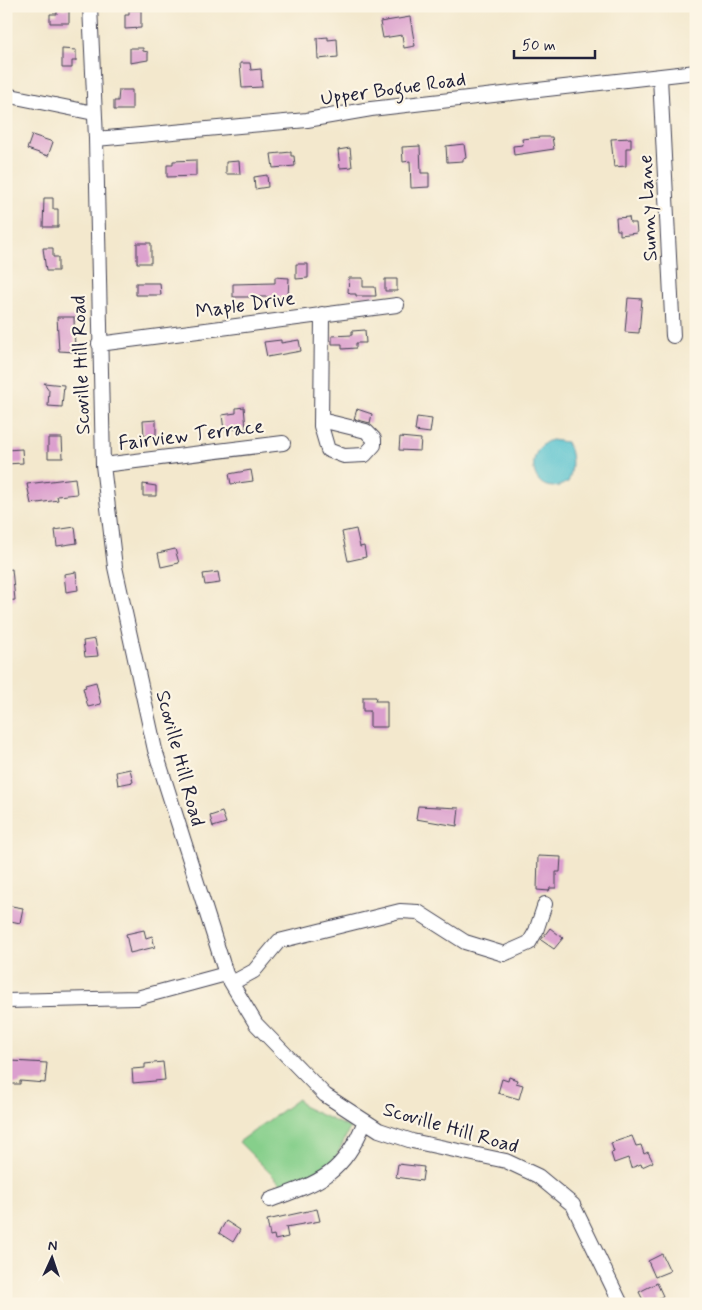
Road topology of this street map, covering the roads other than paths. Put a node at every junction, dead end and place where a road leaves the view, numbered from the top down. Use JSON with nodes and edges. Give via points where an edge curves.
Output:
{"nodes":[{"id":1,"x":90,"y":6,"type":"edge"},
{"id":2,"x":696,"y":72,"type":"edge"},
{"id":3,"x":660,"y":77,"type":"junction"},
{"id":4,"x":6,"y":95,"type":"edge"},
{"id":5,"x":94,"y":113,"type":"junction"},
{"id":6,"x":96,"y":139,"type":"junction"},
{"id":7,"x":397,"y":305,"type":"dead end"},
{"id":8,"x":322,"y":314,"type":"junction"},
{"id":9,"x":673,"y":336,"type":"dead end"},
{"id":10,"x":99,"y":344,"type":"junction"},
{"id":11,"x":321,"y":420,"type":"dead end"},
{"id":12,"x":283,"y":443,"type":"dead end"},
{"id":13,"x":103,"y":465,"type":"junction"},
{"id":14,"x":545,"y":904,"type":"dead end"},
{"id":15,"x":229,"y":978,"type":"junction"},
{"id":16,"x":6,"y":1001,"type":"edge"},
{"id":17,"x":364,"y":1121,"type":"junction"},
{"id":18,"x":270,"y":1200,"type":"dead end"},
{"id":19,"x":621,"y":1304,"type":"edge"}],
"edges":[{"from":1,"to":5,"type":"street","name":"Scoville Hill Road"},
{"from":2,"to":3,"type":"street","name":"Upper Bogue Road"},
{"from":3,"to":6,"type":"street","name":"Upper Bogue Road","via":[[371,109],[307,120]]},
{"from":3,"to":9,"type":"street","name":"Sunny Lane"},
{"from":4,"to":5,"type":"street"},
{"from":5,"to":6,"type":"street","name":"Scoville Hill Road"},
{"from":6,"to":10,"type":"street","name":"Scoville Hill Road"},
{"from":7,"to":8,"type":"street","name":"Maple Drive"},
{"from":8,"to":10,"type":"street","name":"Maple Drive"},
{"from":8,"to":11,"type":"street"},
{"from":10,"to":13,"type":"street","name":"Scoville Hill Road"},
{"from":12,"to":13,"type":"street","name":"Fairview Terrace"},
{"from":13,"to":15,"type":"street","name":"Scoville Hill Road","via":[[115,567],[155,750]]},
{"from":14,"to":15,"type":"street","via":[[529,943],[504,954],[465,942],[418,912],[400,912],[279,941],[254,971]]},
{"from":15,"to":16,"type":"street","via":[[137,998]]},
{"from":15,"to":17,"type":"street","name":"Scoville Hill Road","via":[[256,1024],[326,1095]]},
{"from":17,"to":18,"type":"street","via":[[356,1144],[324,1179]]},
{"from":17,"to":19,"type":"street","name":"Scoville Hill Road","via":[[387,1133],[506,1161],[538,1176],[573,1205]]}]}
